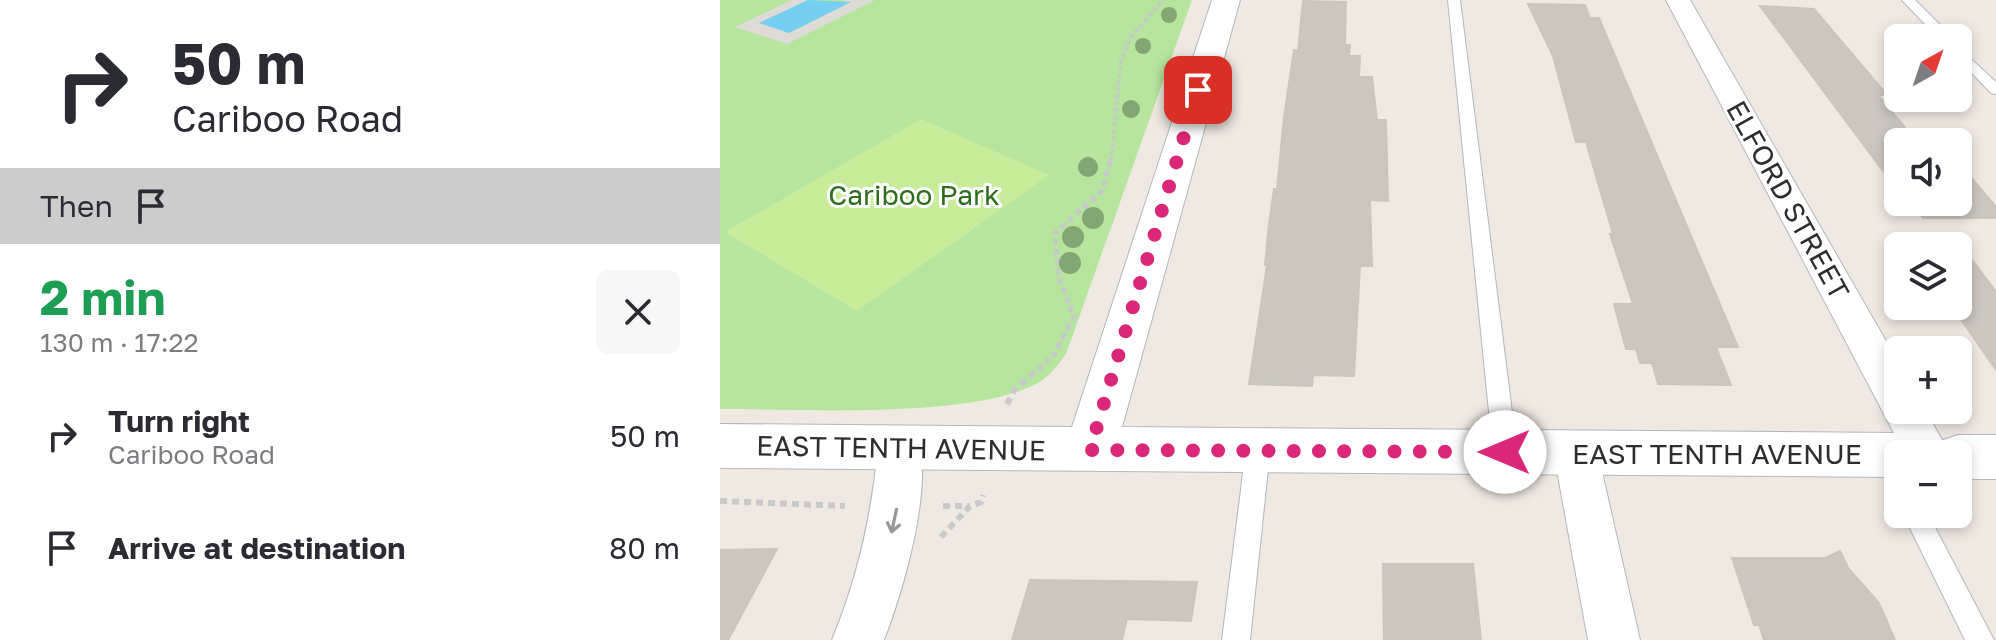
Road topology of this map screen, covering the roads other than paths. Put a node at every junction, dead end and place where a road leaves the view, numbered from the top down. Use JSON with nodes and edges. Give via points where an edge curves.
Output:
{"nodes":[{"id":1,"x":1226,"y":0,"type":"edge"},
{"id":2,"x":1454,"y":0,"type":"edge"},
{"id":3,"x":1678,"y":0,"type":"edge"},
{"id":4,"x":1908,"y":0,"type":"edge"},
{"id":5,"x":1932,"y":24,"type":"edge"},
{"id":6,"x":1972,"y":65,"type":"edge"},
{"id":7,"x":1996,"y":90,"type":"edge"},
{"id":8,"x":1884,"y":375,"type":"edge"},
{"id":9,"x":720,"y":446,"type":"edge"},
{"id":10,"x":900,"y":447,"type":"junction"},
{"id":11,"x":1090,"y":450,"type":"junction"},
{"id":12,"x":1258,"y":450,"type":"junction"},
{"id":13,"x":1884,"y":451,"type":"edge"},
{"id":14,"x":1505,"y":452,"type":"junction"},
{"id":15,"x":1576,"y":454,"type":"junction"},
{"id":16,"x":1972,"y":457,"type":"edge"},
{"id":17,"x":1996,"y":457,"type":"edge"},
{"id":18,"x":1922,"y":528,"type":"edge"},
{"id":19,"x":858,"y":640,"type":"edge"},
{"id":20,"x":1236,"y":640,"type":"edge"},
{"id":21,"x":1614,"y":640,"type":"edge"},
{"id":22,"x":1980,"y":640,"type":"edge"}],
"edges":[{"from":1,"to":11,"type":"main road"},
{"from":2,"to":14,"type":"lane"},
{"from":3,"to":8,"type":"street","name":"ELFORD STREET"},
{"from":4,"to":5,"type":"lane"},
{"from":6,"to":7,"type":"lane"},
{"from":9,"to":10,"type":"main road","name":"EAST TENTH AVENUE"},
{"from":10,"to":11,"type":"main road","name":"EAST TENTH AVENUE"},
{"from":10,"to":19,"type":"street","one_way":true,"via":[[897,506],[879,592]]},
{"from":11,"to":12,"type":"main road","name":"EAST TENTH AVENUE"},
{"from":12,"to":14,"type":"main road","name":"EAST TENTH AVENUE"},
{"from":12,"to":20,"type":"lane"},
{"from":13,"to":15,"type":"main road","name":"EAST TENTH AVENUE"},
{"from":14,"to":15,"type":"main road","name":"EAST TENTH AVENUE"},
{"from":15,"to":21,"type":"street"},
{"from":16,"to":17,"type":"main road"},
{"from":18,"to":22,"type":"lane"}]}
